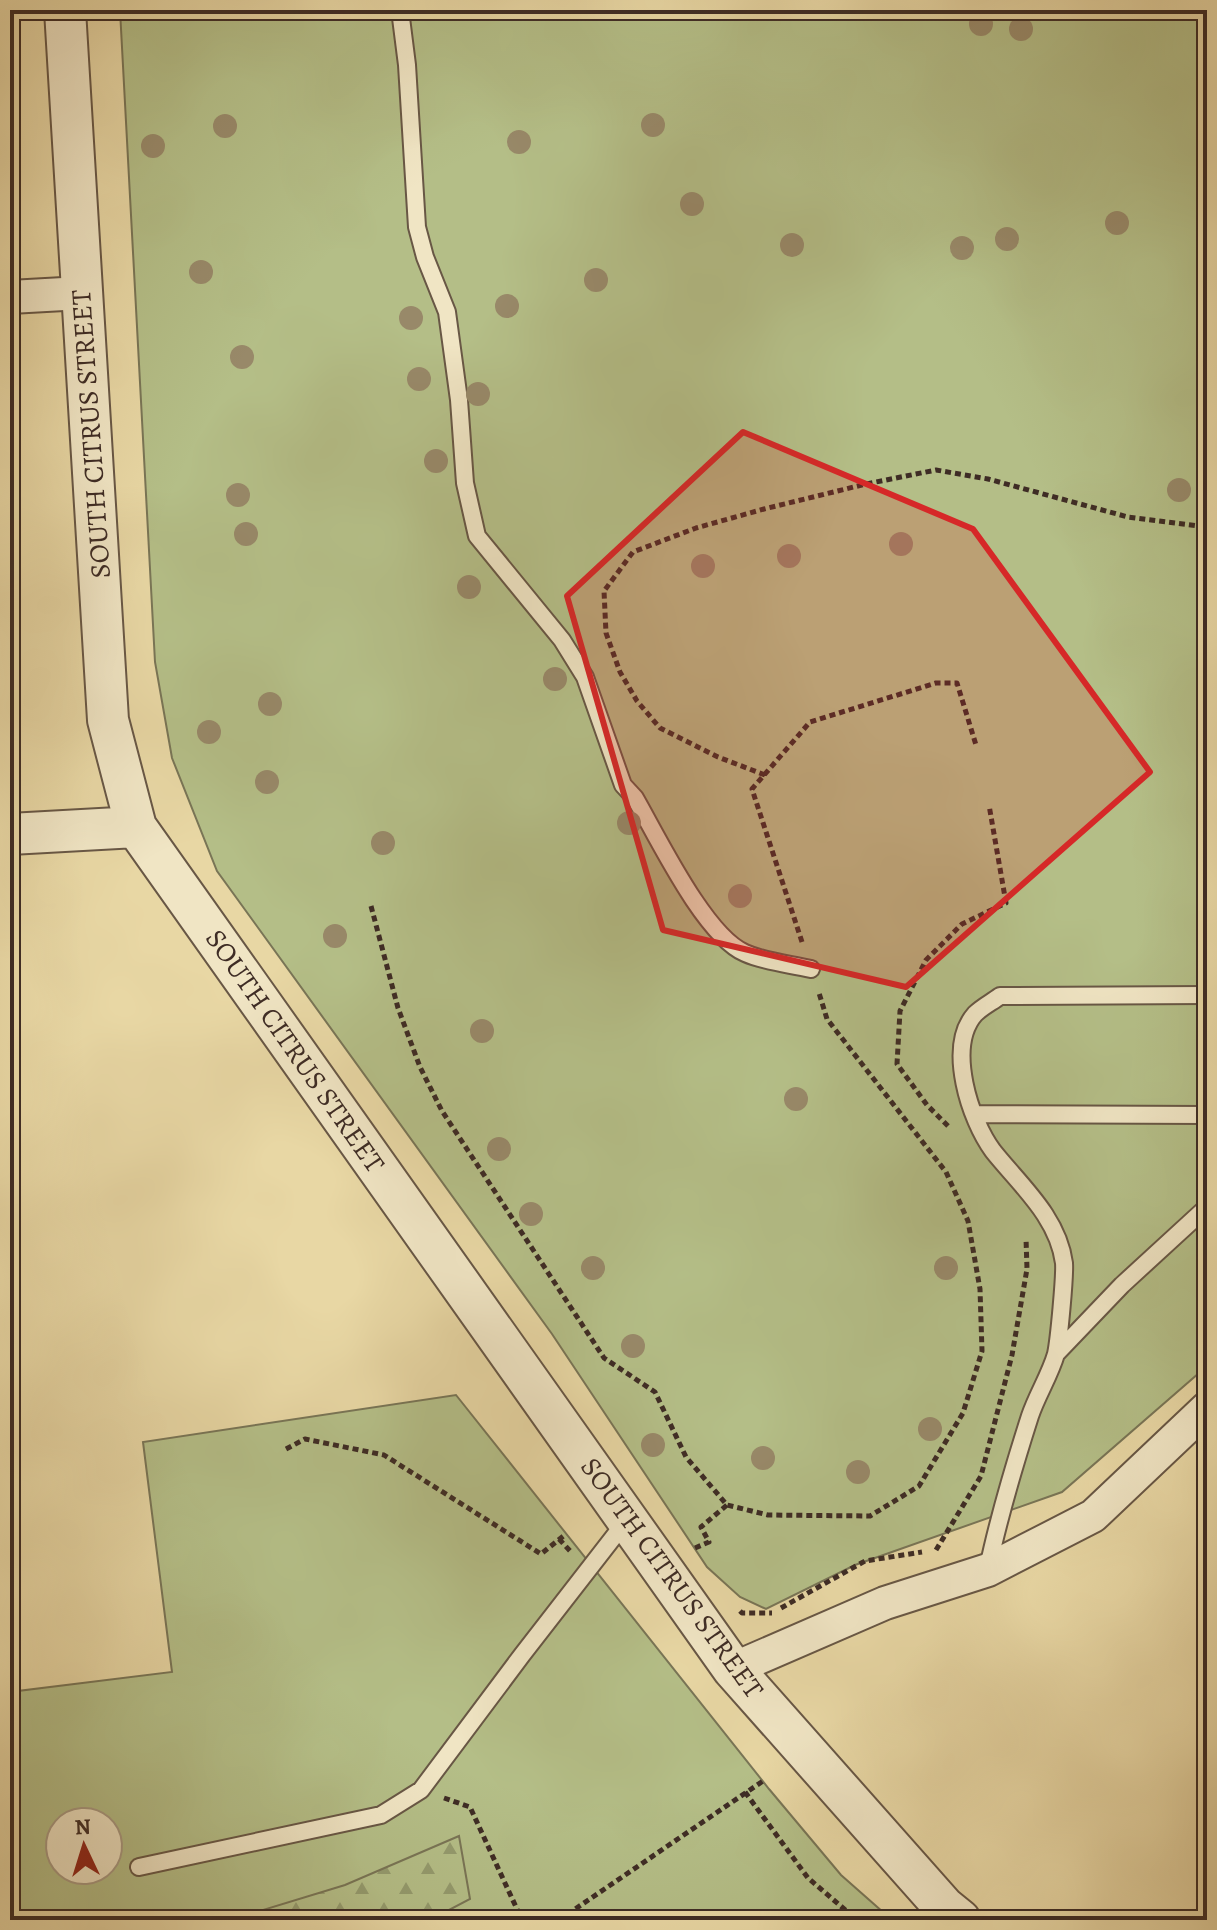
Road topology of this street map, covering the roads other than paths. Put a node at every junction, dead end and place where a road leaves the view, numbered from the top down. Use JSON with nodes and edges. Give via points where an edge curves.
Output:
{"nodes":[{"id":1,"x":65,"y":10,"type":"edge"},
{"id":2,"x":400,"y":10,"type":"edge"},
{"id":3,"x":82,"y":293,"type":"junction"},
{"id":4,"x":10,"y":297,"type":"edge"},
{"id":5,"x":136,"y":827,"type":"junction"},
{"id":6,"x":10,"y":834,"type":"edge"},
{"id":7,"x":811,"y":969,"type":"road end"},
{"id":8,"x":1207,"y":995,"type":"edge"},
{"id":9,"x":974,"y":1114,"type":"junction"},
{"id":10,"x":1207,"y":1115,"type":"edge"},
{"id":11,"x":1207,"y":1207,"type":"edge"},
{"id":12,"x":1056,"y":1354,"type":"junction"},
{"id":13,"x":1207,"y":1408,"type":"edge"},
{"id":14,"x":627,"y":1520,"type":"junction"},
{"id":15,"x":988,"y":1570,"type":"junction"},
{"id":16,"x":733,"y":1669,"type":"junction"},
{"id":17,"x":139,"y":1867,"type":"dead end"},
{"id":18,"x":960,"y":1920,"type":"edge"}],
"edges":[{"from":1,"to":3,"type":"street","name":"SOUTH CITRUS STREET"},
{"from":2,"to":7,"type":"lane","via":[[417,227],[447,312],[465,483],[477,536],[562,640],[585,677],[623,785],[702,913],[719,935],[744,953]]},
{"from":3,"to":4,"type":"street"},
{"from":3,"to":5,"type":"street","name":"SOUTH CITRUS STREET","via":[[108,720]]},
{"from":5,"to":6,"type":"street"},
{"from":5,"to":14,"type":"street","name":"SOUTH CITRUS STREET"},
{"from":8,"to":9,"type":"lane","via":[[1000,996],[974,1015],[961,1049]]},
{"from":9,"to":10,"type":"lane"},
{"from":9,"to":12,"type":"lane","via":[[991,1148],[1052,1226],[1064,1263]]},
{"from":11,"to":12,"type":"lane"},
{"from":12,"to":15,"type":"lane","via":[[1007,1488]]},
{"from":13,"to":15,"type":"street","via":[[1093,1516]]},
{"from":14,"to":16,"type":"street","name":"SOUTH CITRUS STREET"},
{"from":14,"to":17,"type":"lane","via":[[421,1790],[381,1815]]},
{"from":15,"to":16,"type":"street","via":[[885,1603]]},
{"from":16,"to":18,"type":"street","name":"SOUTH CITRUS STREET"}]}
